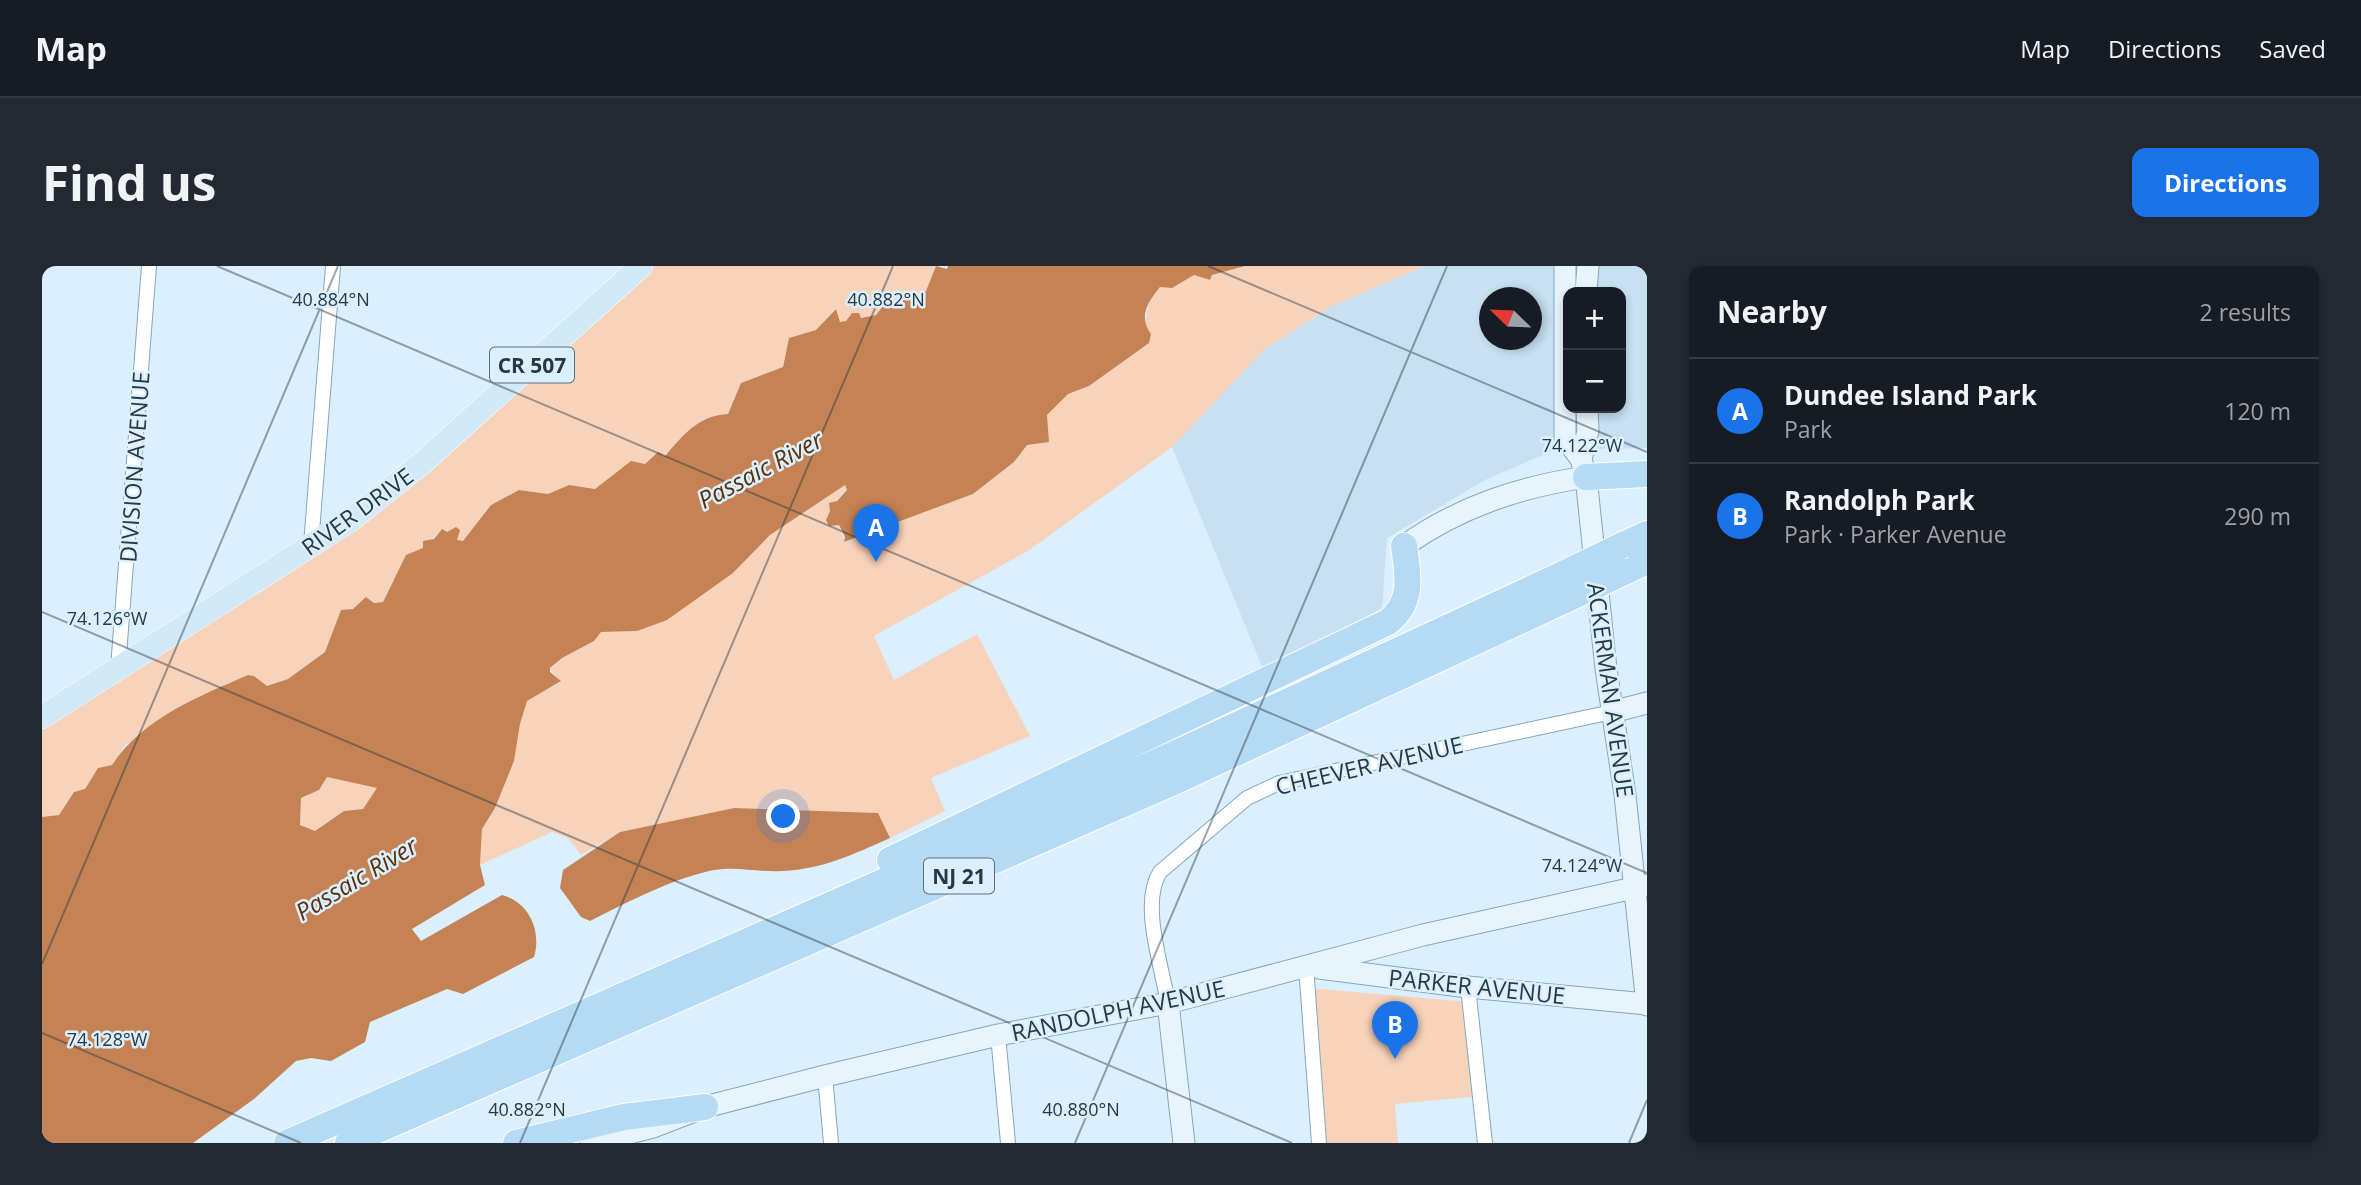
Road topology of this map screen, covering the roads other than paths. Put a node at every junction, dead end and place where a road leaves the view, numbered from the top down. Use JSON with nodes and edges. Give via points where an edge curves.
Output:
{"nodes":[{"id":1,"x":149,"y":266,"type":"edge"},
{"id":2,"x":333,"y":266,"type":"edge"},
{"id":3,"x":642,"y":266,"type":"edge"},
{"id":4,"x":1564,"y":266,"type":"edge"},
{"id":5,"x":1588,"y":266,"type":"edge"},
{"id":6,"x":1586,"y":287,"type":"edge"},
{"id":7,"x":1587,"y":413,"type":"edge"},
{"id":8,"x":1583,"y":468,"type":"junction"},
{"id":9,"x":1647,"y":474,"type":"edge"},
{"id":10,"x":1647,"y":534,"type":"edge"},
{"id":11,"x":311,"y":545,"type":"junction"},
{"id":12,"x":1404,"y":546,"type":"joint"},
{"id":13,"x":1636,"y":566,"type":"edge"},
{"id":14,"x":1563,"y":587,"type":"junction"},
{"id":15,"x":118,"y":668,"type":"junction"},
{"id":16,"x":1647,"y":703,"type":"edge"},
{"id":17,"x":1612,"y":712,"type":"junction"},
{"id":18,"x":42,"y":717,"type":"edge"},
{"id":19,"x":1641,"y":886,"type":"edge"},
{"id":20,"x":1306,"y":966,"type":"junction"},
{"id":21,"x":1468,"y":987,"type":"junction"},
{"id":22,"x":1168,"y":1003,"type":"junction"},
{"id":23,"x":1647,"y":1005,"type":"edge"},
{"id":24,"x":586,"y":1012,"type":"junction"},
{"id":25,"x":998,"y":1035,"type":"junction"},
{"id":26,"x":825,"y":1076,"type":"junction"},
{"id":27,"x":705,"y":1107,"type":"junction"},
{"id":28,"x":654,"y":1135,"type":"edge"},
{"id":29,"x":286,"y":1143,"type":"edge"},
{"id":30,"x":348,"y":1143,"type":"edge"},
{"id":31,"x":516,"y":1143,"type":"edge"},
{"id":32,"x":591,"y":1143,"type":"edge"},
{"id":33,"x":831,"y":1143,"type":"edge"},
{"id":34,"x":1009,"y":1143,"type":"edge"},
{"id":35,"x":1184,"y":1143,"type":"edge"},
{"id":36,"x":1319,"y":1143,"type":"edge"},
{"id":37,"x":1485,"y":1143,"type":"edge"}],
"edges":[{"from":1,"to":15,"type":"street","name":"DIVISION AVENUE"},
{"from":2,"to":11,"type":"street"},
{"from":3,"to":11,"type":"main road","name":"RIVER DRIVE","number":"CR 507","via":[[422,463]]},
{"from":4,"to":8,"type":"street","name":"ACKERMAN AVENUE","via":[[1566,438]]},
{"from":5,"to":6,"type":"street"},
{"from":7,"to":8,"type":"street","name":"ACKERMAN AVENUE"},
{"from":8,"to":9,"type":"highway"},
{"from":8,"to":12,"type":"street","via":[[1487,500]]},
{"from":8,"to":17,"type":"street","name":"ACKERMAN AVENUE"},
{"from":10,"to":14,"type":"highway","number":"NJ 21","bridge":true,"via":[[1623,545]]},
{"from":11,"to":15,"type":"main road","name":"RIVER DRIVE","number":"CR 507"},
{"from":12,"to":24,"type":"highway","via":[[1409,588],[1399,613],[1388,622],[722,939]]},
{"from":13,"to":14,"type":"highway","number":"NJ 21","bridge":true},
{"from":14,"to":24,"type":"highway","number":"NJ 21"},
{"from":14,"to":30,"type":"highway","number":"NJ 21","via":[[1178,780]]},
{"from":15,"to":18,"type":"main road","name":"RIVER DRIVE","number":"CR 507"},
{"from":16,"to":17,"type":"street"},
{"from":17,"to":19,"type":"street","name":"ACKERMAN AVENUE"},
{"from":17,"to":22,"type":"street","name":"CHEEVER AVENUE","via":[[1279,783],[1247,799],[1160,872],[1153,883],[1150,903]]},
{"from":19,"to":20,"type":"street","name":"RANDOLPH AVENUE"},
{"from":19,"to":23,"type":"street","name":"ACKERMAN AVENUE"},
{"from":20,"to":21,"type":"street","name":"PARKER AVENUE"},
{"from":20,"to":22,"type":"street","name":"RANDOLPH AVENUE"},
{"from":20,"to":36,"type":"street"},
{"from":21,"to":23,"type":"street","name":"PARKER AVENUE"},
{"from":21,"to":37,"type":"street"},
{"from":22,"to":25,"type":"street","name":"RANDOLPH AVENUE"},
{"from":22,"to":35,"type":"street"},
{"from":24,"to":29,"type":"highway","number":"NJ 21"},
{"from":25,"to":26,"type":"street","name":"RANDOLPH AVENUE"},
{"from":25,"to":34,"type":"street"},
{"from":26,"to":27,"type":"street","name":"RANDOLPH AVENUE"},
{"from":26,"to":33,"type":"street"},
{"from":27,"to":28,"type":"street","name":"RANDOLPH AVENUE"},
{"from":27,"to":31,"type":"highway","via":[[624,1117]]},
{"from":28,"to":32,"type":"street","name":"RANDOLPH AVENUE"}]}
